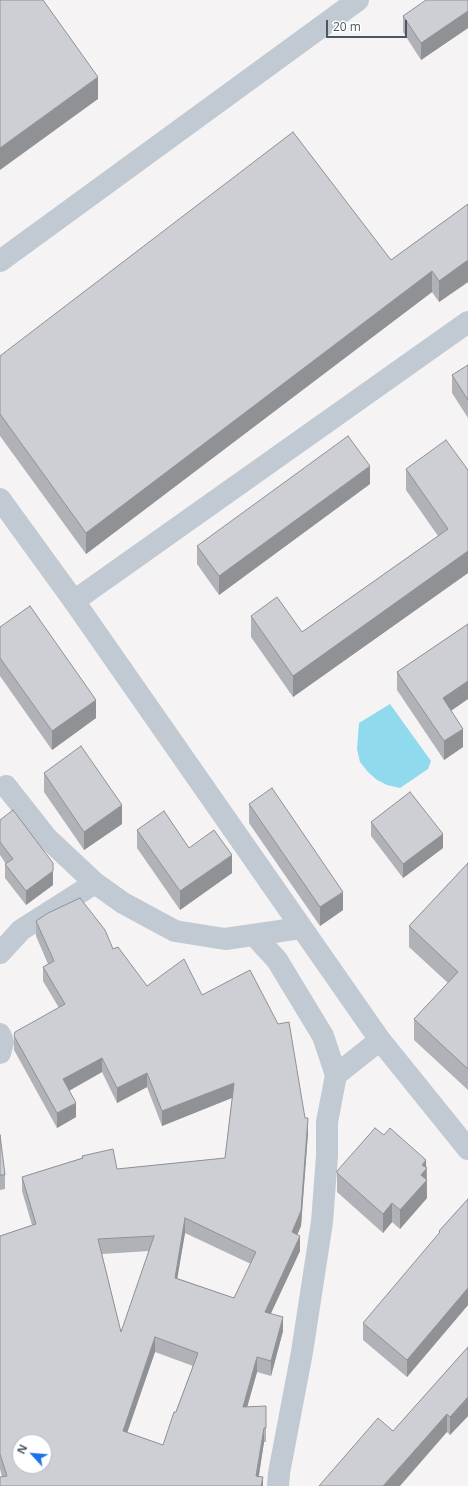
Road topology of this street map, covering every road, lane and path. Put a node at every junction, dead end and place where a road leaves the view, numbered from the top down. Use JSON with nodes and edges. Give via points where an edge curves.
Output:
{"nodes":[{"id":1,"x":358,"y":0,"type":"edge"},
{"id":2,"x":0,"y":261,"type":"edge"},
{"id":3,"x":468,"y":322,"type":"edge"},
{"id":4,"x":0,"y":500,"type":"edge"},
{"id":5,"x":74,"y":601,"type":"junction"},
{"id":6,"x":2,"y":784,"type":"edge"},
{"id":7,"x":95,"y":883,"type":"junction"},
{"id":8,"x":301,"y":928,"type":"junction"},
{"id":9,"x":254,"y":935,"type":"junction"},
{"id":10,"x":0,"y":953,"type":"edge"},
{"id":11,"x":0,"y":1034,"type":"edge"},
{"id":12,"x":380,"y":1040,"type":"junction"},
{"id":13,"x":0,"y":1053,"type":"edge"},
{"id":14,"x":336,"y":1075,"type":"junction"},
{"id":15,"x":468,"y":1149,"type":"edge"},
{"id":16,"x":278,"y":1486,"type":"edge"}],
"edges":[{"from":1,"to":2,"type":"street"},
{"from":3,"to":5,"type":"street"},
{"from":4,"to":5,"type":"street"},
{"from":5,"to":8,"type":"street"},
{"from":6,"to":7,"type":"street","via":[[47,838]]},
{"from":7,"to":9,"type":"street","via":[[124,903],[175,931],[225,939]]},
{"from":7,"to":10,"type":"street","via":[[21,930]]},
{"from":8,"to":9,"type":"street"},
{"from":8,"to":12,"type":"street"},
{"from":9,"to":14,"type":"street","via":[[277,960],[323,1036]]},
{"from":11,"to":13,"type":"street","via":[[3,1042]]},
{"from":12,"to":14,"type":"street"},
{"from":12,"to":15,"type":"street"},
{"from":14,"to":16,"type":"street","via":[[327,1122],[322,1222]]}]}
